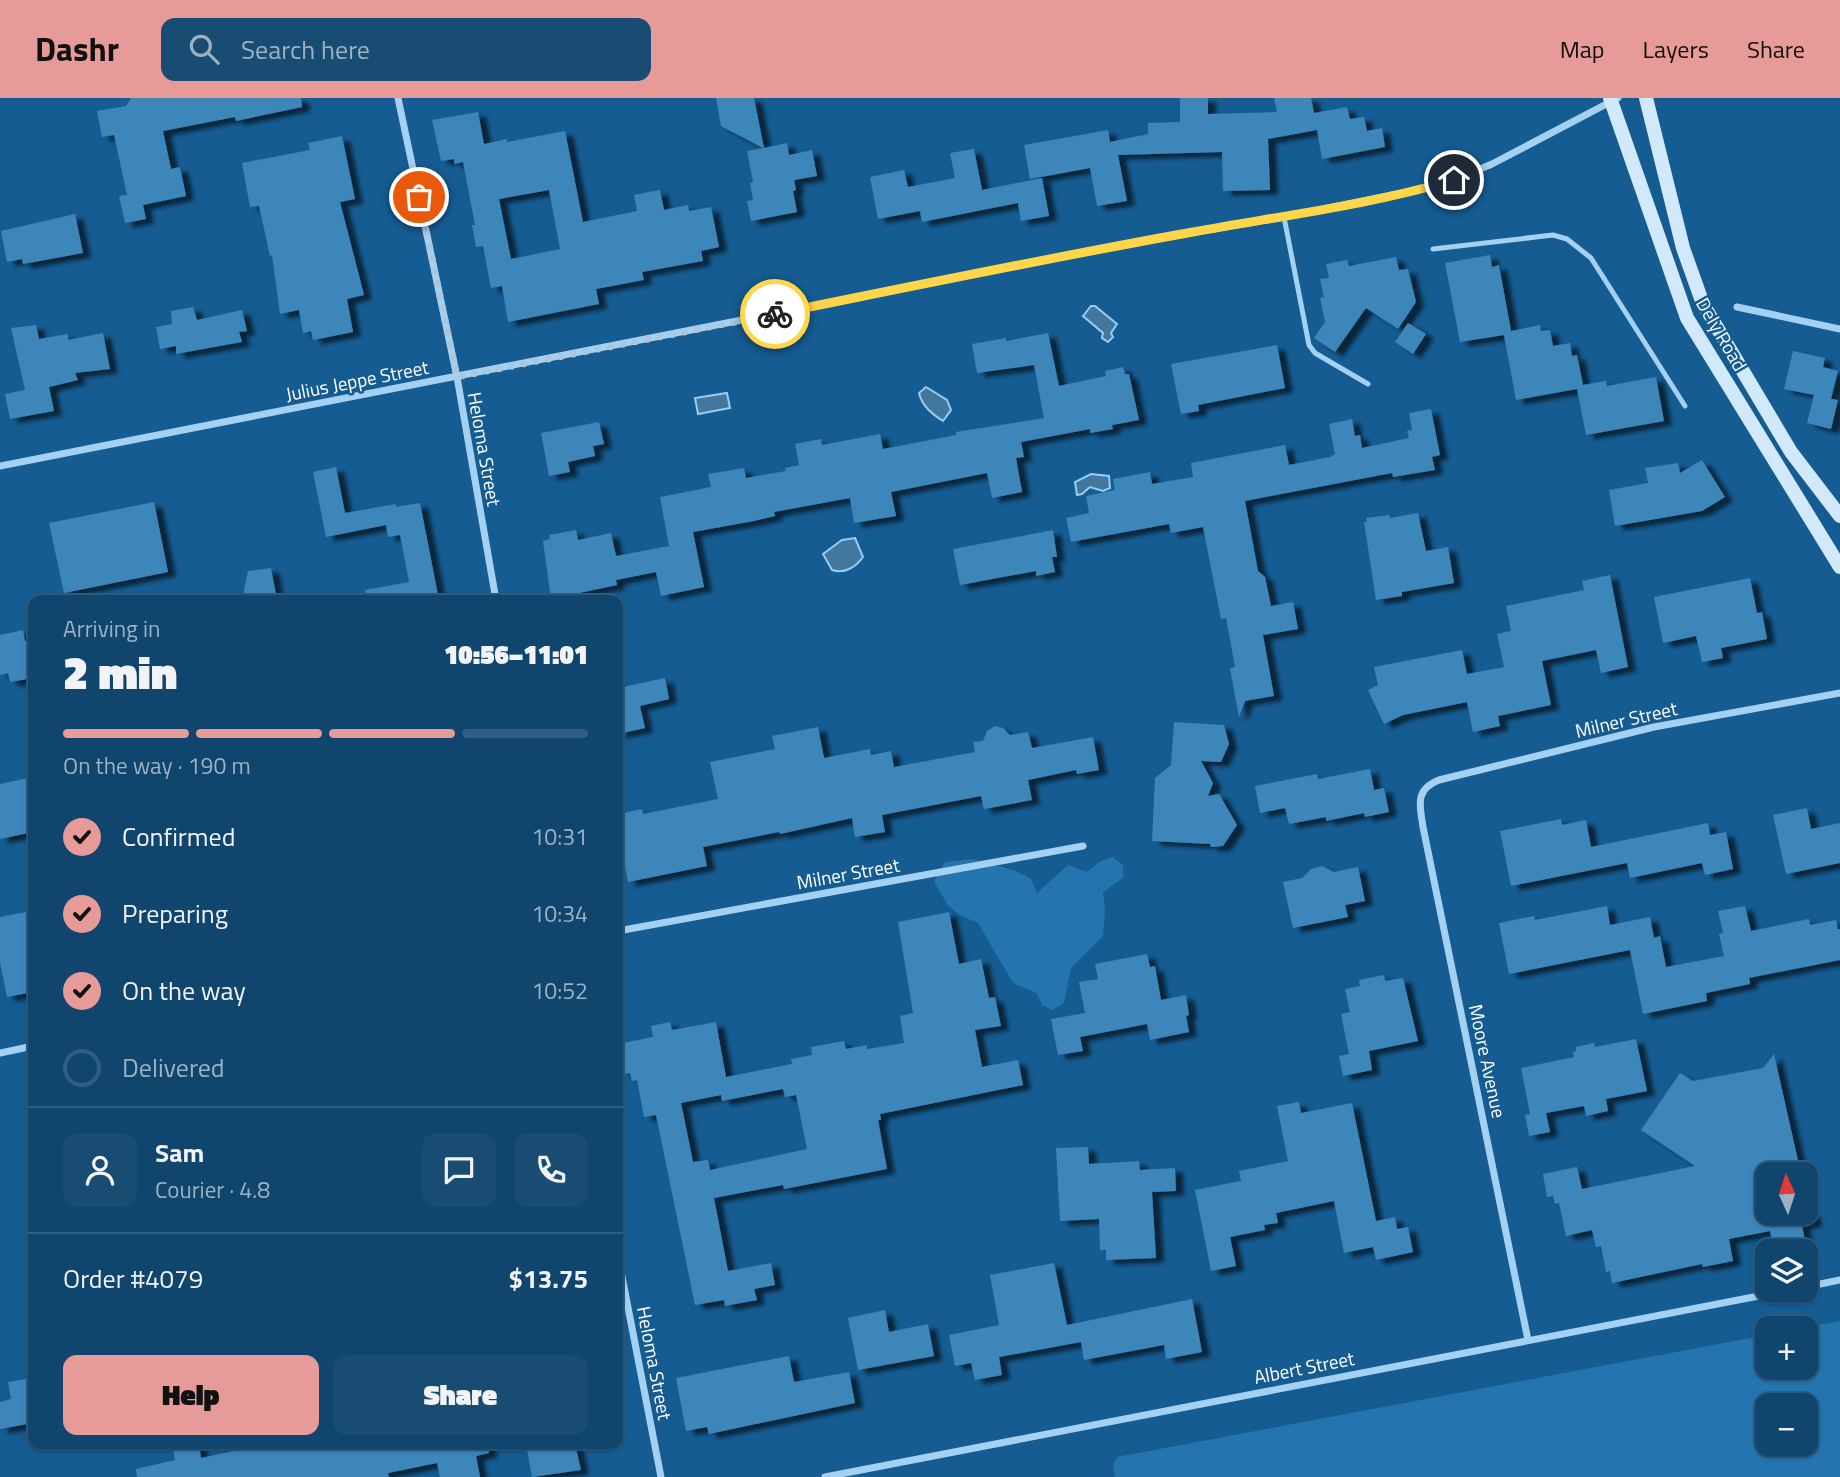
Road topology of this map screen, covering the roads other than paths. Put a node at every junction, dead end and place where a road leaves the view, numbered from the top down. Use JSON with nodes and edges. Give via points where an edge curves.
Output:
{"nodes":[{"id":1,"x":398,"y":98,"type":"edge"},
{"id":2,"x":1646,"y":98,"type":"edge"},
{"id":3,"x":1613,"y":99,"type":"edge"},
{"id":4,"x":1284,"y":217,"type":"junction"},
{"id":5,"x":1433,"y":249,"type":"dead end"},
{"id":6,"x":1737,"y":307,"type":"dead end"},
{"id":7,"x":1840,"y":329,"type":"edge"},
{"id":8,"x":457,"y":377,"type":"junction"},
{"id":9,"x":1368,"y":384,"type":"dead end"},
{"id":10,"x":1685,"y":406,"type":"dead end"},
{"id":11,"x":0,"y":466,"type":"edge"},
{"id":12,"x":1840,"y":516,"type":"edge"},
{"id":13,"x":1840,"y":567,"type":"edge"},
{"id":14,"x":495,"y":595,"type":"edge"},
{"id":15,"x":1840,"y":693,"type":"edge"},
{"id":16,"x":1423,"y":790,"type":"joint"},
{"id":17,"x":1083,"y":846,"type":"dead end"},
{"id":18,"x":623,"y":929,"type":"edge"},
{"id":19,"x":28,"y":1047,"type":"edge"},
{"id":20,"x":0,"y":1053,"type":"edge"},
{"id":21,"x":1840,"y":1280,"type":"edge"},
{"id":22,"x":623,"y":1282,"type":"edge"},
{"id":23,"x":1818,"y":1285,"type":"edge"},
{"id":24,"x":1755,"y":1297,"type":"edge"},
{"id":25,"x":1528,"y":1340,"type":"junction"},
{"id":26,"x":661,"y":1477,"type":"edge"},
{"id":27,"x":825,"y":1477,"type":"edge"}],
"edges":[{"from":1,"to":8,"type":"street","name":"Heloma Street"},
{"from":2,"to":12,"type":"main road","name":"Dely Road","via":[[1683,248],[1703,304],[1791,452]]},
{"from":3,"to":4,"type":"street","name":"Julius Jeppe Street","via":[[1454,180]]},
{"from":3,"to":13,"type":"main road","name":"Dely Road","via":[[1687,318]]},
{"from":4,"to":8,"type":"street","name":"Julius Jeppe Street"},
{"from":4,"to":9,"type":"lane","via":[[1309,345]]},
{"from":5,"to":10,"type":"lane","via":[[1553,235],[1567,239],[1591,258]]},
{"from":6,"to":7,"type":"street"},
{"from":8,"to":11,"type":"street","name":"Julius Jeppe Street"},
{"from":8,"to":14,"type":"street","name":"Heloma Street"},
{"from":15,"to":16,"type":"street","name":"Milner Street","via":[[1654,727],[1439,780]]},
{"from":16,"to":25,"type":"street","name":"Moore Avenue","via":[[1423,827]]},
{"from":17,"to":18,"type":"street","name":"Milner Street"},
{"from":19,"to":20,"type":"street"},
{"from":21,"to":23,"type":"street"},
{"from":22,"to":26,"type":"street","name":"Heloma Street"},
{"from":24,"to":25,"type":"street","name":"Albert Street"},
{"from":25,"to":27,"type":"street","name":"Albert Street"}]}
